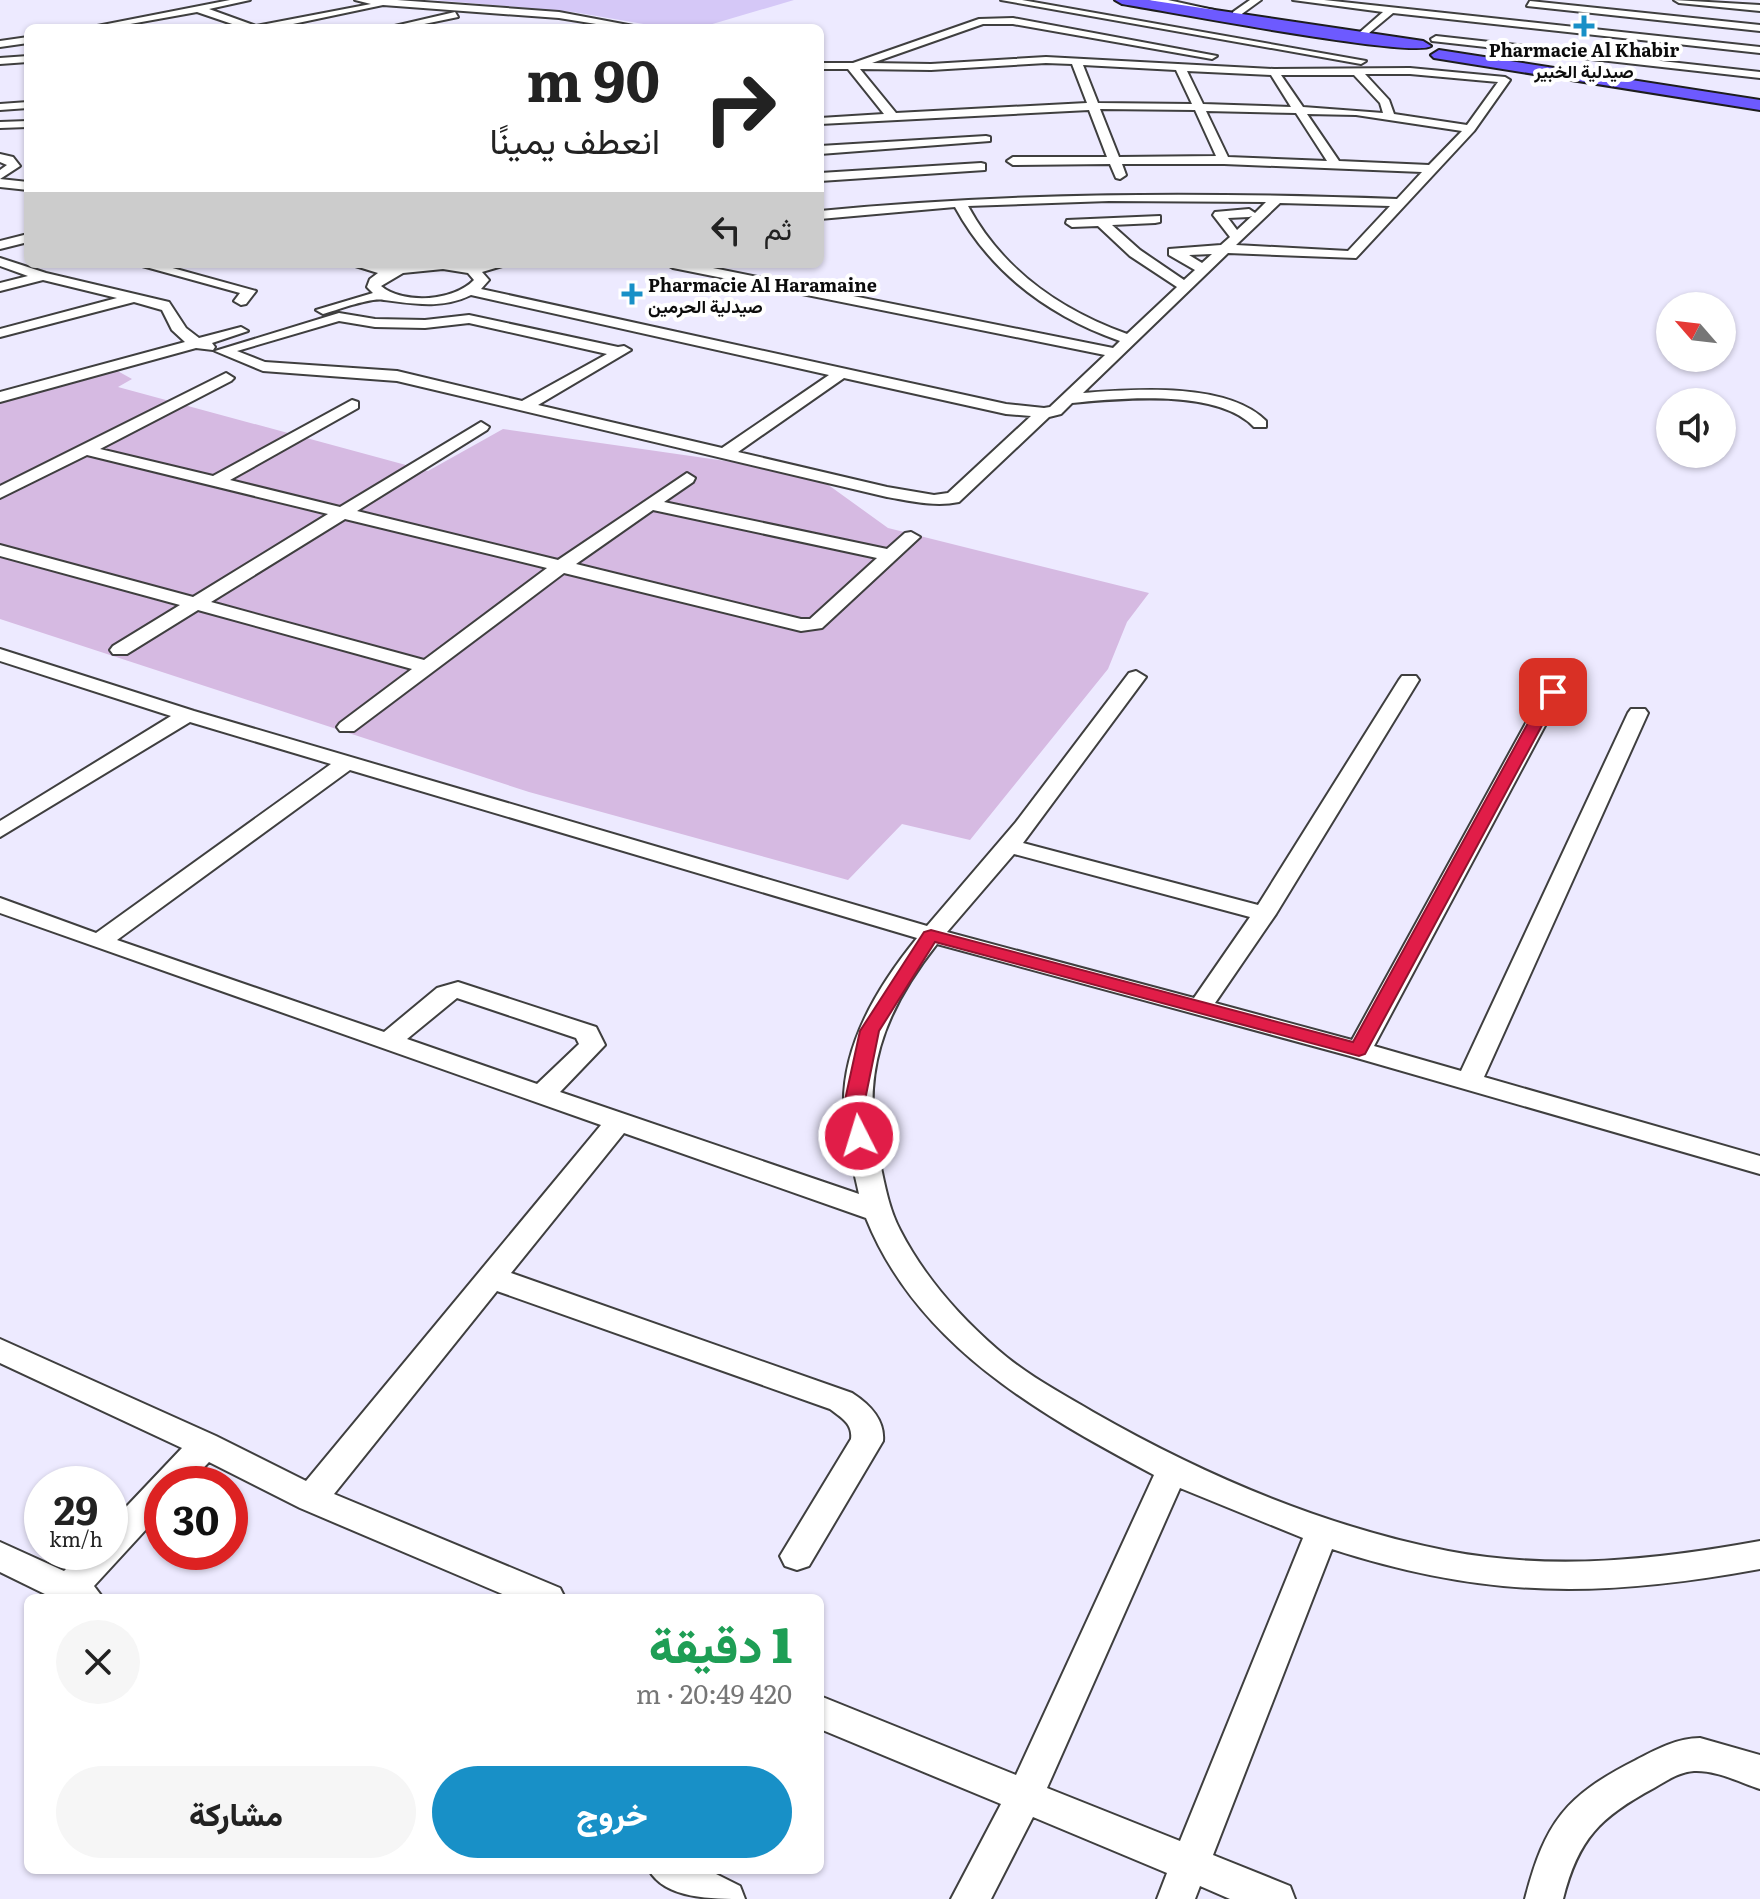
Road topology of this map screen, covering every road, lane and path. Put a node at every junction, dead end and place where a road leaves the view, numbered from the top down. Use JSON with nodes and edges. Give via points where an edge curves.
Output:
{"nodes":[{"id":1,"x":245,"y":0,"type":"edge"},
{"id":2,"x":360,"y":0,"type":"edge"},
{"id":3,"x":1006,"y":0,"type":"edge"},
{"id":4,"x":1122,"y":0,"type":"edge"},
{"id":5,"x":1157,"y":0,"type":"edge"},
{"id":6,"x":1256,"y":0,"type":"edge"},
{"id":7,"x":1298,"y":0,"type":"edge"},
{"id":8,"x":1679,"y":0,"type":"edge"},
{"id":9,"x":396,"y":2,"type":"junction"},
{"id":10,"x":1532,"y":2,"type":"edge"},
{"id":11,"x":1327,"y":3,"type":"junction"},
{"id":12,"x":1028,"y":4,"type":"junction"},
{"id":13,"x":487,"y":8,"type":"junction"},
{"id":14,"x":197,"y":9,"type":"junction"},
{"id":15,"x":1474,"y":9,"type":"dead end"},
{"id":16,"x":1760,"y":9,"type":"edge"},
{"id":17,"x":1317,"y":10,"type":"dead end"},
{"id":18,"x":1391,"y":10,"type":"junction"},
{"id":19,"x":1236,"y":14,"type":"junction"},
{"id":20,"x":1519,"y":14,"type":"junction"},
{"id":21,"x":1307,"y":17,"type":"dead end"},
{"id":22,"x":1656,"y":17,"type":"junction"},
{"id":23,"x":1464,"y":18,"type":"junction"},
{"id":24,"x":597,"y":20,"type":"junction"},
{"id":25,"x":982,"y":21,"type":"junction"},
{"id":26,"x":1697,"y":22,"type":"junction"},
{"id":27,"x":1511,"y":23,"type":"junction"},
{"id":28,"x":114,"y":24,"type":"edge"},
{"id":29,"x":244,"y":24,"type":"edge"},
{"id":30,"x":278,"y":24,"type":"edge"},
{"id":31,"x":410,"y":24,"type":"edge"},
{"id":32,"x":576,"y":24,"type":"edge"},
{"id":33,"x":618,"y":24,"type":"edge"},
{"id":34,"x":1297,"y":24,"type":"junction"},
{"id":35,"x":1648,"y":27,"type":"junction"},
{"id":36,"x":1760,"y":28,"type":"edge"},
{"id":37,"x":1743,"y":32,"type":"junction"},
{"id":38,"x":1501,"y":34,"type":"junction"},
{"id":39,"x":1639,"y":37,"type":"junction"},
{"id":40,"x":1368,"y":38,"type":"junction"},
{"id":41,"x":1760,"y":39,"type":"edge"},
{"id":42,"x":24,"y":41,"type":"edge"},
{"id":43,"x":1682,"y":41,"type":"junction"},
{"id":44,"x":0,"y":44,"type":"edge"},
{"id":45,"x":1483,"y":44,"type":"junction"},
{"id":46,"x":1733,"y":47,"type":"junction"},
{"id":47,"x":1429,"y":48,"type":"junction"},
{"id":48,"x":1631,"y":48,"type":"junction"},
{"id":49,"x":1760,"y":50,"type":"edge"},
{"id":50,"x":1307,"y":51,"type":"junction"},
{"id":51,"x":24,"y":59,"type":"edge"},
{"id":52,"x":1724,"y":59,"type":"junction"},
{"id":53,"x":1622,"y":60,"type":"junction"},
{"id":54,"x":0,"y":61,"type":"edge"},
{"id":55,"x":1076,"y":61,"type":"junction"},
{"id":56,"x":1760,"y":63,"type":"edge"},
{"id":57,"x":1664,"y":65,"type":"junction"},
{"id":58,"x":824,"y":66,"type":"edge"},
{"id":59,"x":852,"y":67,"type":"junction"},
{"id":60,"x":1180,"y":67,"type":"junction"},
{"id":61,"x":1234,"y":69,"type":"junction"},
{"id":62,"x":1268,"y":71,"type":"junction"},
{"id":63,"x":1410,"y":71,"type":"junction"},
{"id":64,"x":1357,"y":72,"type":"junction"},
{"id":65,"x":1430,"y":72,"type":"junction"},
{"id":66,"x":1711,"y":73,"type":"junction"},
{"id":67,"x":1760,"y":75,"type":"edge"},
{"id":68,"x":1649,"y":79,"type":"dead end"},
{"id":69,"x":24,"y":105,"type":"edge"},
{"id":70,"x":1760,"y":105,"type":"edge"},
{"id":71,"x":1093,"y":106,"type":"junction"},
{"id":72,"x":0,"y":107,"type":"edge"},
{"id":73,"x":1198,"y":107,"type":"junction"},
{"id":74,"x":1299,"y":109,"type":"junction"},
{"id":75,"x":994,"y":110,"type":"junction"},
{"id":76,"x":891,"y":115,"type":"junction"},
{"id":77,"x":1389,"y":115,"type":"junction"},
{"id":78,"x":824,"y":121,"type":"edge"},
{"id":79,"x":24,"y":124,"type":"edge"},
{"id":80,"x":0,"y":125,"type":"edge"},
{"id":81,"x":1470,"y":129,"type":"junction"},
{"id":82,"x":986,"y":139,"type":"junction"},
{"id":83,"x":824,"y":150,"type":"edge"},
{"id":84,"x":24,"y":155,"type":"edge"},
{"id":85,"x":0,"y":158,"type":"edge"},
{"id":86,"x":1115,"y":160,"type":"junction"},
{"id":87,"x":1224,"y":160,"type":"junction"},
{"id":88,"x":1013,"y":161,"type":"dead end"},
{"id":89,"x":1335,"y":164,"type":"junction"},
{"id":90,"x":1429,"y":169,"type":"junction"},
{"id":91,"x":8,"y":171,"type":"edge"},
{"id":92,"x":824,"y":177,"type":"edge"},
{"id":93,"x":0,"y":183,"type":"edge"},
{"id":94,"x":980,"y":184,"type":"junction"},
{"id":95,"x":24,"y":186,"type":"edge"},
{"id":96,"x":1128,"y":197,"type":"junction"},
{"id":97,"x":1277,"y":199,"type":"junction"},
{"id":98,"x":959,"y":202,"type":"junction"},
{"id":99,"x":1398,"y":203,"type":"junction"},
{"id":100,"x":1263,"y":214,"type":"junction"},
{"id":101,"x":824,"y":215,"type":"edge"},
{"id":102,"x":1155,"y":219,"type":"dead end"},
{"id":103,"x":1100,"y":221,"type":"junction"},
{"id":104,"x":1072,"y":223,"type":"dead end"},
{"id":105,"x":24,"y":239,"type":"edge"},
{"id":106,"x":1232,"y":244,"type":"junction"},
{"id":107,"x":0,"y":245,"type":"edge"},
{"id":108,"x":0,"y":262,"type":"edge"},
{"id":109,"x":158,"y":268,"type":"edge"},
{"id":110,"x":373,"y":268,"type":"edge"},
{"id":111,"x":410,"y":268,"type":"edge"},
{"id":112,"x":453,"y":268,"type":"edge"},
{"id":113,"x":482,"y":268,"type":"edge"},
{"id":114,"x":693,"y":268,"type":"edge"},
{"id":115,"x":472,"y":270,"type":"junction"},
{"id":116,"x":1204,"y":270,"type":"junction"},
{"id":117,"x":390,"y":272,"type":"junction"},
{"id":118,"x":42,"y":276,"type":"junction"},
{"id":119,"x":1184,"y":286,"type":"junction"},
{"id":120,"x":0,"y":287,"type":"edge"},
{"id":121,"x":471,"y":291,"type":"junction"},
{"id":122,"x":381,"y":295,"type":"junction"},
{"id":123,"x":133,"y":299,"type":"junction"},
{"id":124,"x":241,"y":301,"type":"dead end"},
{"id":125,"x":322,"y":311,"type":"junction"},
{"id":126,"x":339,"y":317,"type":"junction"},
{"id":127,"x":658,"y":332,"type":"junction"},
{"id":128,"x":0,"y":333,"type":"edge"},
{"id":129,"x":1130,"y":340,"type":"junction"},
{"id":130,"x":196,"y":343,"type":"junction"},
{"id":131,"x":222,"y":351,"type":"junction"},
{"id":132,"x":620,"y":352,"type":"junction"},
{"id":133,"x":1116,"y":353,"type":"junction"},
{"id":134,"x":843,"y":372,"type":"junction"},
{"id":135,"x":226,"y":378,"type":"dead end"},
{"id":136,"x":0,"y":397,"type":"edge"},
{"id":137,"x":1068,"y":399,"type":"junction"},
{"id":138,"x":352,"y":405,"type":"dead end"},
{"id":139,"x":524,"y":406,"type":"junction"},
{"id":140,"x":1044,"y":413,"type":"junction"},
{"id":141,"x":1260,"y":424,"type":"dead end"},
{"id":142,"x":481,"y":427,"type":"dead end"},
{"id":143,"x":86,"y":450,"type":"junction"},
{"id":144,"x":725,"y":453,"type":"junction"},
{"id":145,"x":687,"y":478,"type":"dead end"},
{"id":146,"x":216,"y":481,"type":"junction"},
{"id":147,"x":0,"y":493,"type":"edge"},
{"id":148,"x":650,"y":504,"type":"junction"},
{"id":149,"x":345,"y":512,"type":"junction"},
{"id":150,"x":911,"y":537,"type":"dead end"},
{"id":151,"x":0,"y":550,"type":"edge"},
{"id":152,"x":892,"y":556,"type":"junction"},
{"id":153,"x":563,"y":565,"type":"junction"},
{"id":154,"x":196,"y":604,"type":"junction"},
{"id":155,"x":120,"y":650,"type":"dead end"},
{"id":156,"x":0,"y":655,"type":"edge"},
{"id":157,"x":427,"y":667,"type":"junction"},
{"id":158,"x":1136,"y":677,"type":"dead end"},
{"id":159,"x":1409,"y":680,"type":"dead end"},
{"id":160,"x":1553,"y":692,"type":"dead end"},
{"id":161,"x":1638,"y":713,"type":"dead end"},
{"id":162,"x":187,"y":715,"type":"junction"},
{"id":163,"x":347,"y":727,"type":"dead end"},
{"id":164,"x":346,"y":763,"type":"junction"},
{"id":165,"x":0,"y":830,"type":"edge"},
{"id":166,"x":1009,"y":846,"type":"junction"},
{"id":167,"x":0,"y":905,"type":"edge"},
{"id":168,"x":1264,"y":914,"type":"junction"},
{"id":169,"x":931,"y":935,"type":"junction"},
{"id":170,"x":99,"y":942,"type":"junction"},
{"id":171,"x":1200,"y":1007,"type":"junction"},
{"id":172,"x":388,"y":1042,"type":"junction"},
{"id":173,"x":1359,"y":1050,"type":"junction"},
{"id":174,"x":1469,"y":1082,"type":"junction"},
{"id":175,"x":542,"y":1095,"type":"junction"},
{"id":176,"x":619,"y":1121,"type":"junction"},
{"id":177,"x":1760,"y":1165,"type":"edge"},
{"id":178,"x":877,"y":1211,"type":"junction"},
{"id":179,"x":490,"y":1277,"type":"junction"},
{"id":180,"x":0,"y":1350,"type":"edge"},
{"id":181,"x":205,"y":1445,"type":"junction"},
{"id":182,"x":185,"y":1466,"type":"edge"},
{"id":183,"x":1172,"y":1470,"type":"junction"},
{"id":184,"x":311,"y":1499,"type":"junction"},
{"id":185,"x":144,"y":1509,"type":"edge"},
{"id":186,"x":128,"y":1527,"type":"edge"},
{"id":187,"x":1323,"y":1530,"type":"junction"},
{"id":188,"x":1760,"y":1555,"type":"edge"},
{"id":189,"x":0,"y":1556,"type":"edge"},
{"id":190,"x":797,"y":1556,"type":"dead end"},
{"id":191,"x":92,"y":1570,"type":"edge"},
{"id":192,"x":77,"y":1594,"type":"edge"},
{"id":193,"x":538,"y":1594,"type":"edge"},
{"id":194,"x":824,"y":1714,"type":"edge"},
{"id":195,"x":1760,"y":1772,"type":"edge"},
{"id":196,"x":1024,"y":1798,"type":"junction"},
{"id":197,"x":676,"y":1874,"type":"edge"},
{"id":198,"x":1182,"y":1882,"type":"edge"},
{"id":199,"x":726,"y":1899,"type":"edge"},
{"id":200,"x":970,"y":1899,"type":"edge"},
{"id":201,"x":1276,"y":1899,"type":"edge"},
{"id":202,"x":1544,"y":1899,"type":"edge"}],
"edges":[{"from":1,"to":14,"type":"street"},
{"from":2,"to":9,"type":"street"},
{"from":3,"to":12,"type":"street"},
{"from":4,"to":40,"type":"main road"},
{"from":5,"to":19,"type":"street"},
{"from":6,"to":19,"type":"street"},
{"from":7,"to":11,"type":"street"},
{"from":8,"to":16,"type":"street"},
{"from":9,"to":13,"type":"street"},
{"from":9,"to":30,"type":"street"},
{"from":10,"to":20,"type":"street"},
{"from":10,"to":22,"type":"street"},
{"from":11,"to":17,"type":"street"},
{"from":11,"to":18,"type":"street"},
{"from":12,"to":25,"type":"street"},
{"from":12,"to":50,"type":"street"},
{"from":13,"to":24,"type":"street"},
{"from":13,"to":31,"type":"street"},
{"from":14,"to":28,"type":"street"},
{"from":14,"to":29,"type":"street"},
{"from":15,"to":23,"type":"street"},
{"from":16,"to":37,"type":"street"},
{"from":18,"to":23,"type":"street"},
{"from":18,"to":40,"type":"street"},
{"from":19,"to":34,"type":"street"},
{"from":20,"to":27,"type":"street"},
{"from":20,"to":35,"type":"street"},
{"from":21,"to":34,"type":"street"},
{"from":22,"to":26,"type":"street"},
{"from":22,"to":35,"type":"street"},
{"from":23,"to":27,"type":"street"},
{"from":23,"to":47,"type":"street"},
{"from":24,"to":32,"type":"street"},
{"from":24,"to":33,"type":"street"},
{"from":25,"to":59,"type":"street"},
{"from":25,"to":61,"type":"street","via":[[1013,21],[1223,58],[1234,63]]},
{"from":26,"to":37,"type":"street"},
{"from":26,"to":43,"type":"street"},
{"from":27,"to":38,"type":"street"},
{"from":27,"to":39,"type":"street"},
{"from":34,"to":40,"type":"street"},
{"from":35,"to":39,"type":"street"},
{"from":36,"to":37,"type":"street"},
{"from":37,"to":41,"type":"street"},
{"from":37,"to":46,"type":"street"},
{"from":38,"to":45,"type":"street"},
{"from":38,"to":48,"type":"street"},
{"from":39,"to":43,"type":"street"},
{"from":39,"to":48,"type":"street"},
{"from":40,"to":47,"type":"main road"},
{"from":42,"to":44,"type":"street"},
{"from":43,"to":46,"type":"street"},
{"from":43,"to":57,"type":"street"},
{"from":45,"to":47,"type":"street"},
{"from":45,"to":53,"type":"street"},
{"from":45,"to":53,"type":"street","via":[[1469,51],[1605,73]]},
{"from":46,"to":49,"type":"street"},
{"from":46,"to":52,"type":"street"},
{"from":47,"to":65,"type":"street"},
{"from":47,"to":65,"type":"street","via":[[1421,57]]},
{"from":47,"to":70,"type":"main road"},
{"from":48,"to":53,"type":"street"},
{"from":50,"to":62,"type":"street"},
{"from":50,"to":63,"type":"street"},
{"from":51,"to":54,"type":"street"},
{"from":52,"to":56,"type":"street"},
{"from":52,"to":66,"type":"street"},
{"from":53,"to":57,"type":"street"},
{"from":55,"to":59,"type":"street"},
{"from":55,"to":60,"type":"street"},
{"from":55,"to":71,"type":"street"},
{"from":57,"to":66,"type":"street"},
{"from":57,"to":68,"type":"street"},
{"from":58,"to":59,"type":"street"},
{"from":59,"to":76,"type":"street"},
{"from":60,"to":61,"type":"street"},
{"from":60,"to":73,"type":"street"},
{"from":61,"to":62,"type":"street"},
{"from":62,"to":64,"type":"street"},
{"from":62,"to":74,"type":"street"},
{"from":63,"to":64,"type":"street"},
{"from":63,"to":65,"type":"street"},
{"from":64,"to":77,"type":"street","via":[[1385,102]]},
{"from":65,"to":81,"type":"street","via":[[1505,80]]},
{"from":66,"to":67,"type":"street"},
{"from":69,"to":72,"type":"street"},
{"from":71,"to":73,"type":"street"},
{"from":71,"to":75,"type":"street"},
{"from":71,"to":86,"type":"street"},
{"from":73,"to":74,"type":"street"},
{"from":73,"to":87,"type":"street"},
{"from":74,"to":77,"type":"street"},
{"from":74,"to":89,"type":"street"},
{"from":75,"to":76,"type":"street"},
{"from":75,"to":82,"type":"street"},
{"from":76,"to":78,"type":"street"},
{"from":77,"to":81,"type":"street"},
{"from":79,"to":80,"type":"street"},
{"from":81,"to":90,"type":"street"},
{"from":82,"to":83,"type":"street"},
{"from":82,"to":94,"type":"street"},
{"from":84,"to":85,"type":"street"},
{"from":85,"to":91,"type":"street","via":[[9,160]]},
{"from":86,"to":87,"type":"street"},
{"from":86,"to":88,"type":"street"},
{"from":86,"to":96,"type":"street"},
{"from":87,"to":89,"type":"street"},
{"from":89,"to":90,"type":"street"},
{"from":90,"to":99,"type":"street"},
{"from":92,"to":94,"type":"street"},
{"from":93,"to":95,"type":"street"},
{"from":94,"to":96,"type":"street"},
{"from":94,"to":98,"type":"street"},
{"from":96,"to":97,"type":"street"},
{"from":97,"to":99,"type":"street"},
{"from":97,"to":100,"type":"street"},
{"from":98,"to":101,"type":"street"},
{"from":98,"to":129,"type":"street","via":[[1001,264],[1106,333]]},
{"from":99,"to":106,"type":"street","via":[[1351,255]]},
{"from":100,"to":106,"type":"street"},
{"from":100,"to":106,"type":"street","via":[[1219,215]]},
{"from":102,"to":103,"type":"street"},
{"from":103,"to":104,"type":"street"},
{"from":103,"to":119,"type":"street"},
{"from":105,"to":107,"type":"street"},
{"from":106,"to":116,"type":"street"},
{"from":106,"to":116,"type":"street","via":[[1174,252]]},
{"from":108,"to":118,"type":"street"},
{"from":109,"to":124,"type":"street","via":[[249,291]]},
{"from":110,"to":117,"type":"street"},
{"from":111,"to":117,"type":"street"},
{"from":112,"to":115,"type":"street"},
{"from":113,"to":115,"type":"street"},
{"from":114,"to":133,"type":"street"},
{"from":115,"to":121,"type":"street","via":[[482,280]]},
{"from":116,"to":119,"type":"street"},
{"from":117,"to":122,"type":"street","via":[[375,282]]},
{"from":118,"to":120,"type":"street"},
{"from":118,"to":123,"type":"street"},
{"from":119,"to":129,"type":"street"},
{"from":121,"to":122,"type":"street","via":[[419,301]]},
{"from":121,"to":127,"type":"street"},
{"from":122,"to":125,"type":"street"},
{"from":123,"to":128,"type":"street"},
{"from":123,"to":130,"type":"street","via":[[172,310],[179,328]]},
{"from":125,"to":126,"type":"street"},
{"from":125,"to":130,"type":"street"},
{"from":126,"to":131,"type":"street"},
{"from":126,"to":132,"type":"street","via":[[425,324],[469,319]]},
{"from":127,"to":132,"type":"street"},
{"from":127,"to":134,"type":"street"},
{"from":129,"to":133,"type":"street"},
{"from":130,"to":131,"type":"street"},
{"from":130,"to":136,"type":"street"},
{"from":131,"to":139,"type":"street","via":[[263,366],[397,376]]},
{"from":132,"to":139,"type":"street"},
{"from":133,"to":137,"type":"street"},
{"from":134,"to":140,"type":"street"},
{"from":134,"to":144,"type":"street"},
{"from":135,"to":143,"type":"street"},
{"from":137,"to":140,"type":"street"},
{"from":137,"to":141,"type":"street","via":[[1129,393],[1201,400],[1247,412]]},
{"from":138,"to":146,"type":"street"},
{"from":139,"to":144,"type":"street"},
{"from":140,"to":144,"type":"street","via":[[945,501]]},
{"from":142,"to":149,"type":"street"},
{"from":143,"to":146,"type":"street"},
{"from":143,"to":147,"type":"street"},
{"from":145,"to":148,"type":"street"},
{"from":146,"to":149,"type":"street"},
{"from":148,"to":152,"type":"street"},
{"from":148,"to":153,"type":"street"},
{"from":149,"to":153,"type":"street"},
{"from":149,"to":154,"type":"street"},
{"from":150,"to":152,"type":"street"},
{"from":151,"to":154,"type":"street"},
{"from":152,"to":153,"type":"street","via":[[815,624],[801,625]]},
{"from":153,"to":157,"type":"street"},
{"from":154,"to":155,"type":"street"},
{"from":154,"to":157,"type":"street"},
{"from":156,"to":162,"type":"street"},
{"from":157,"to":163,"type":"street"},
{"from":158,"to":166,"type":"street"},
{"from":159,"to":168,"type":"street"},
{"from":160,"to":173,"type":"street"},
{"from":161,"to":174,"type":"street"},
{"from":162,"to":164,"type":"street"},
{"from":162,"to":165,"type":"street"},
{"from":164,"to":169,"type":"street"},
{"from":164,"to":170,"type":"street"},
{"from":166,"to":168,"type":"street"},
{"from":166,"to":169,"type":"street"},
{"from":167,"to":170,"type":"street"},
{"from":168,"to":171,"type":"street"},
{"from":169,"to":171,"type":"street"},
{"from":169,"to":178,"type":"street","via":[[870,1031],[860,1068],[855,1100],[859,1136]]},
{"from":170,"to":172,"type":"street"},
{"from":171,"to":173,"type":"street"},
{"from":172,"to":175,"type":"street"},
{"from":172,"to":175,"type":"street","via":[[446,993],[458,990],[587,1033],[592,1045]]},
{"from":173,"to":174,"type":"street"},
{"from":174,"to":177,"type":"street"},
{"from":175,"to":176,"type":"street"},
{"from":176,"to":178,"type":"street"},
{"from":176,"to":179,"type":"street"},
{"from":178,"to":183,"type":"street","via":[[913,1275],[989,1359],[1111,1438]]},
{"from":179,"to":184,"type":"street"},
{"from":179,"to":190,"type":"street","via":[[841,1401],[855,1411],[868,1427],[867,1441]]},
{"from":180,"to":181,"type":"street"},
{"from":181,"to":182,"type":"street"},
{"from":181,"to":184,"type":"street"},
{"from":183,"to":187,"type":"street"},
{"from":183,"to":196,"type":"street"},
{"from":184,"to":193,"type":"street"},
{"from":185,"to":186,"type":"street"},
{"from":187,"to":188,"type":"street","via":[[1452,1566],[1567,1578],[1640,1574]]},
{"from":187,"to":198,"type":"street"},
{"from":189,"to":192,"type":"street"},
{"from":191,"to":192,"type":"street"},
{"from":194,"to":196,"type":"street"},
{"from":195,"to":202,"type":"street","via":[[1687,1756],[1601,1797],[1561,1841]]},
{"from":196,"to":198,"type":"street"},
{"from":196,"to":200,"type":"street"},
{"from":197,"to":199,"type":"street"},
{"from":198,"to":201,"type":"street"}]}
